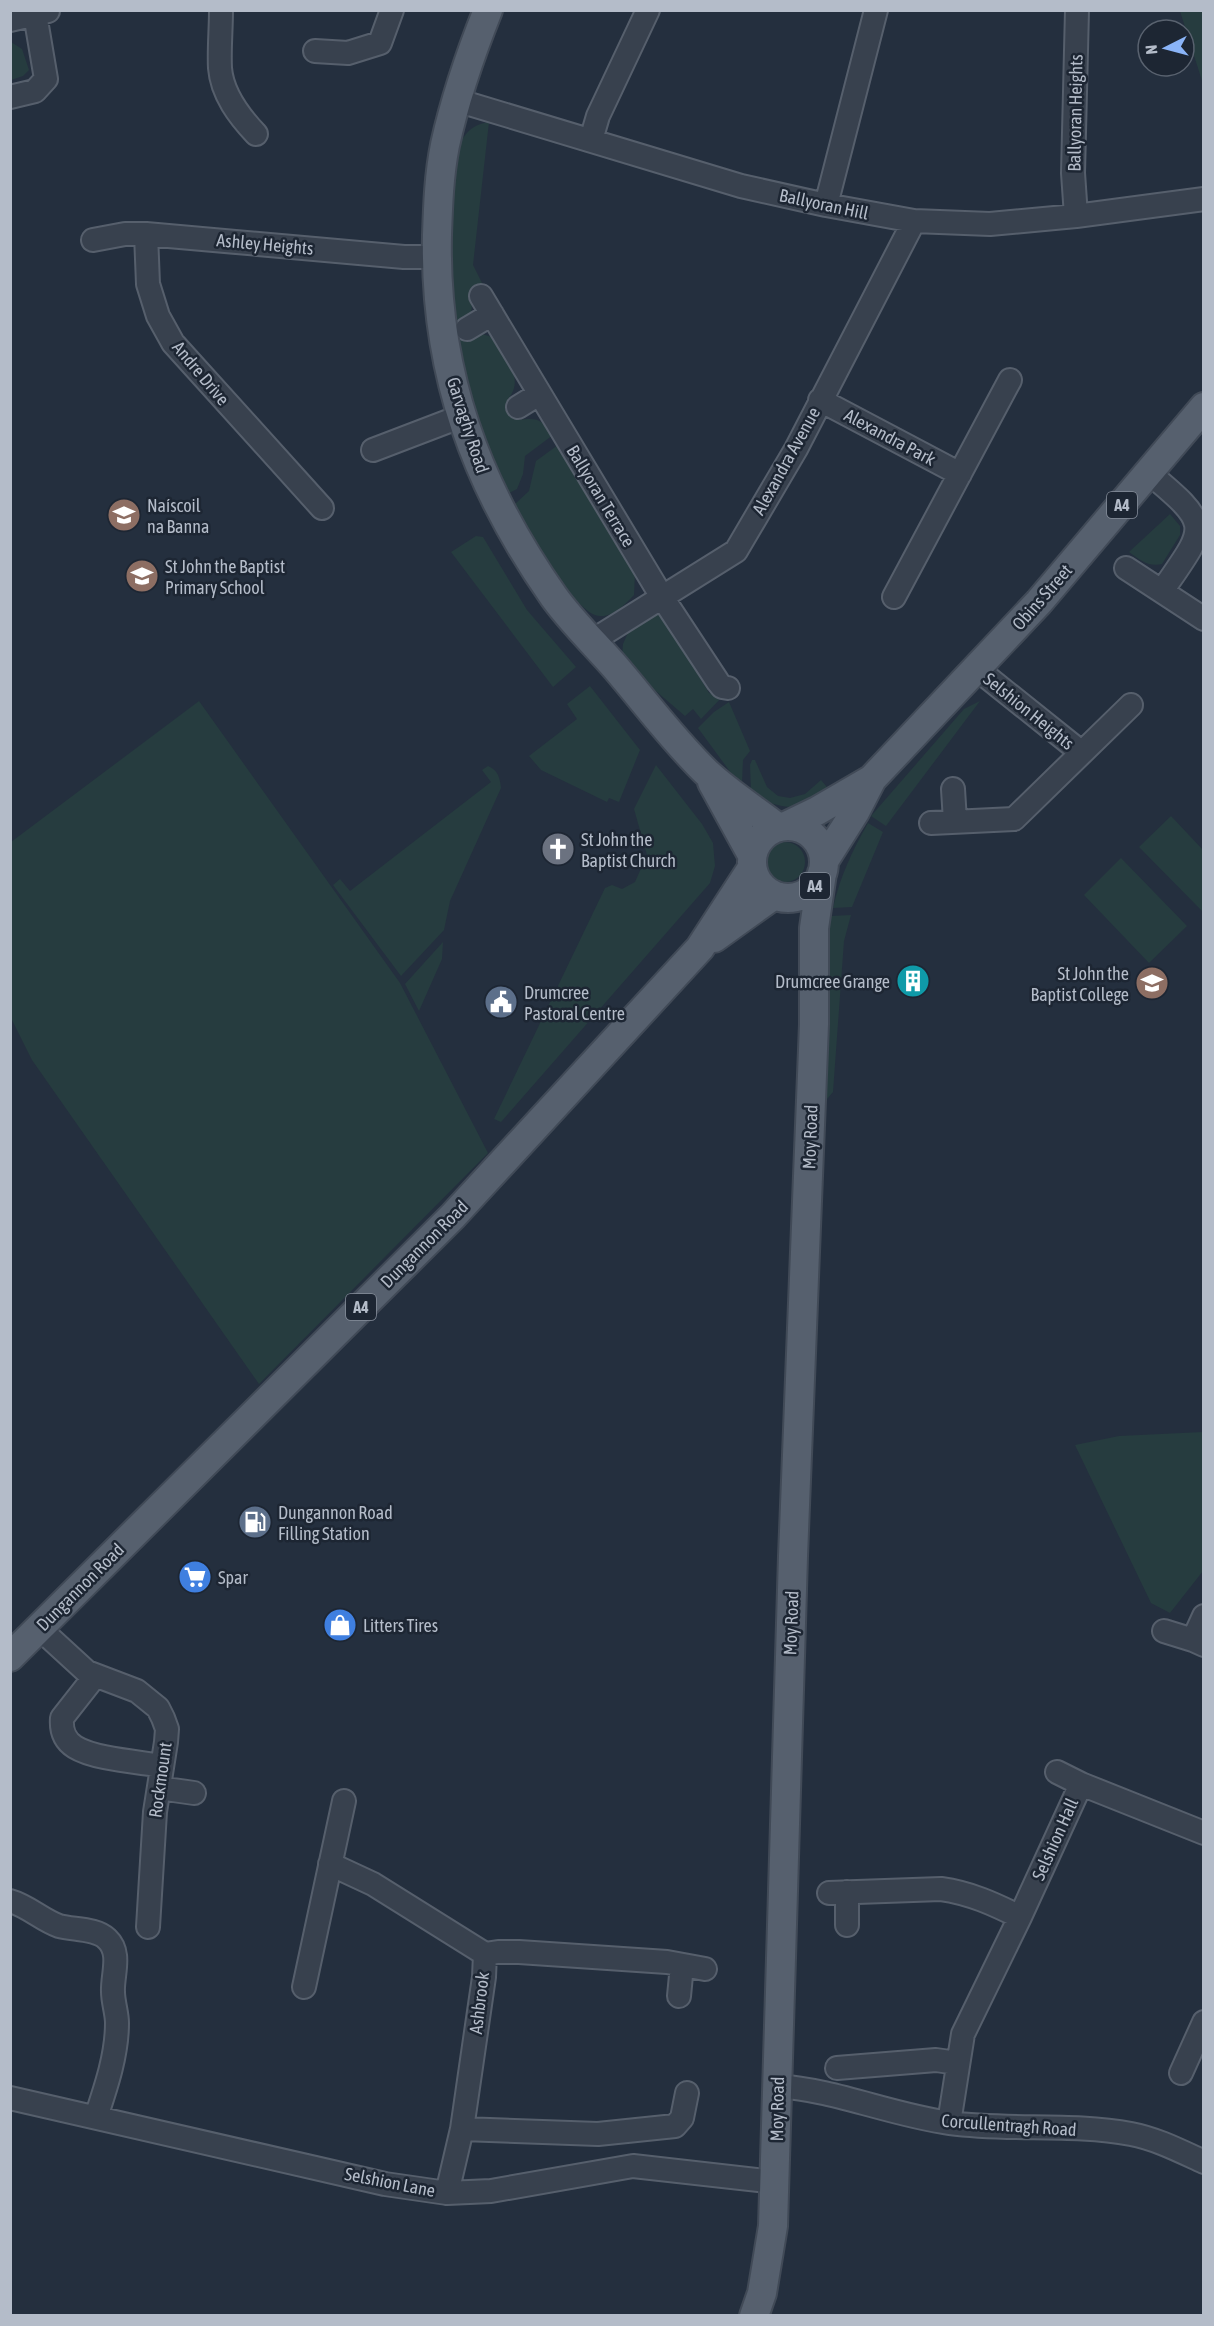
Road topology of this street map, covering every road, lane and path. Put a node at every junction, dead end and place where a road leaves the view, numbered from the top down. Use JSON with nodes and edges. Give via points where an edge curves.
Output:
{"nodes":[{"id":1,"x":221,"y":10,"type":"edge"},
{"id":2,"x":392,"y":10,"type":"edge"},
{"id":3,"x":488,"y":10,"type":"edge"},
{"id":4,"x":648,"y":10,"type":"edge"},
{"id":5,"x":876,"y":10,"type":"edge"},
{"id":6,"x":1077,"y":10,"type":"edge"},
{"id":7,"x":42,"y":12,"type":"edge"},
{"id":8,"x":10,"y":20,"type":"edge"},
{"id":9,"x":315,"y":51,"type":"dead end"},
{"id":10,"x":10,"y":97,"type":"edge"},
{"id":11,"x":456,"y":100,"type":"junction"},
{"id":12,"x":256,"y":134,"type":"dead end"},
{"id":13,"x":591,"y":140,"type":"junction"},
{"id":14,"x":1203,"y":199,"type":"edge"},
{"id":15,"x":826,"y":206,"type":"junction"},
{"id":16,"x":1076,"y":216,"type":"junction"},
{"id":17,"x":914,"y":221,"type":"junction"},
{"id":18,"x":146,"y":234,"type":"junction"},
{"id":19,"x":93,"y":240,"type":"dead end"},
{"id":20,"x":437,"y":257,"type":"junction"},
{"id":21,"x":467,"y":329,"type":"dead end"},
{"id":22,"x":1010,"y":380,"type":"dead end"},
{"id":23,"x":539,"y":394,"type":"junction"},
{"id":24,"x":820,"y":400,"type":"junction"},
{"id":25,"x":518,"y":407,"type":"dead end"},
{"id":26,"x":1203,"y":407,"type":"edge"},
{"id":27,"x":462,"y":416,"type":"junction"},
{"id":28,"x":373,"y":450,"type":"dead end"},
{"id":29,"x":1149,"y":473,"type":"junction"},
{"id":30,"x":960,"y":474,"type":"junction"},
{"id":31,"x":322,"y":508,"type":"dead end"},
{"id":32,"x":1125,"y":568,"type":"dead end"},
{"id":33,"x":1162,"y":591,"type":"junction"},
{"id":34,"x":662,"y":597,"type":"junction"},
{"id":35,"x":894,"y":597,"type":"dead end"},
{"id":36,"x":1203,"y":619,"type":"edge"},
{"id":37,"x":592,"y":641,"type":"junction"},
{"id":38,"x":977,"y":669,"type":"junction"},
{"id":39,"x":728,"y":688,"type":"dead end"},
{"id":40,"x":1131,"y":705,"type":"dead end"},
{"id":41,"x":1082,"y":753,"type":"junction"},
{"id":42,"x":706,"y":772,"type":"junction"},
{"id":43,"x":872,"y":779,"type":"junction"},
{"id":44,"x":953,"y":789,"type":"dead end"},
{"id":45,"x":955,"y":821,"type":"junction"},
{"id":46,"x":931,"y":823,"type":"dead end"},
{"id":47,"x":783,"y":826,"type":"junction"},
{"id":48,"x":752,"y":861,"type":"junction"},
{"id":49,"x":823,"y":867,"type":"junction"},
{"id":50,"x":779,"y":897,"type":"junction"},
{"id":51,"x":814,"y":928,"type":"junction"},
{"id":52,"x":700,"y":948,"type":"junction"},
{"id":53,"x":1203,"y":1616,"type":"edge"},
{"id":54,"x":39,"y":1628,"type":"junction"},
{"id":55,"x":1164,"y":1631,"type":"dead end"},
{"id":56,"x":1198,"y":1643,"type":"edge"},
{"id":57,"x":10,"y":1656,"type":"edge"},
{"id":58,"x":95,"y":1676,"type":"junction"},
{"id":59,"x":1057,"y":1773,"type":"dead end"},
{"id":60,"x":161,"y":1777,"type":"junction"},
{"id":61,"x":1081,"y":1784,"type":"junction"},
{"id":62,"x":194,"y":1793,"type":"dead end"},
{"id":63,"x":344,"y":1801,"type":"dead end"},
{"id":64,"x":1203,"y":1833,"type":"edge"},
{"id":65,"x":330,"y":1864,"type":"junction"},
{"id":66,"x":10,"y":1901,"type":"edge"},
{"id":67,"x":1020,"y":1917,"type":"junction"},
{"id":68,"x":847,"y":1925,"type":"dead end"},
{"id":69,"x":148,"y":1927,"type":"dead end"},
{"id":70,"x":485,"y":1954,"type":"junction"},
{"id":71,"x":682,"y":1965,"type":"junction"},
{"id":72,"x":705,"y":1969,"type":"dead end"},
{"id":73,"x":304,"y":1987,"type":"dead end"},
{"id":74,"x":679,"y":1996,"type":"dead end"},
{"id":75,"x":1203,"y":2022,"type":"edge"},
{"id":76,"x":957,"y":2063,"type":"junction"},
{"id":77,"x":837,"y":2068,"type":"dead end"},
{"id":78,"x":1181,"y":2073,"type":"dead end"},
{"id":79,"x":777,"y":2086,"type":"junction"},
{"id":80,"x":687,"y":2093,"type":"dead end"},
{"id":81,"x":10,"y":2098,"type":"edge"},
{"id":82,"x":96,"y":2117,"type":"junction"},
{"id":83,"x":697,"y":2119,"type":"dead end"},
{"id":84,"x":949,"y":2123,"type":"junction"},
{"id":85,"x":675,"y":2126,"type":"junction"},
{"id":86,"x":462,"y":2129,"type":"junction"},
{"id":87,"x":1203,"y":2162,"type":"edge"},
{"id":88,"x":775,"y":2182,"type":"junction"},
{"id":89,"x":447,"y":2193,"type":"junction"},
{"id":90,"x":754,"y":2316,"type":"edge"}],
"edges":[{"from":1,"to":12,"type":"street","via":[[220,70],[238,115]]},
{"from":2,"to":9,"type":"street","via":[[380,43],[348,53]]},
{"from":3,"to":11,"type":"main road","name":"Garvaghy Road"},
{"from":4,"to":13,"type":"street","via":[[598,116]]},
{"from":5,"to":15,"type":"street"},
{"from":6,"to":16,"type":"street","name":"Ballyoran Heights","via":[[1072,173]]},
{"from":7,"to":8,"type":"street"},
{"from":7,"to":10,"type":"street","via":[[46,79],[35,91]]},
{"from":11,"to":13,"type":"street","name":"Ballyoran Hill"},
{"from":11,"to":20,"type":"main road","name":"Garvaghy Road","via":[[438,198]]},
{"from":13,"to":15,"type":"street","name":"Ballyoran Hill","via":[[741,186]]},
{"from":14,"to":16,"type":"street","name":"Ballyoran Hill"},
{"from":15,"to":17,"type":"street","name":"Ballyoran Hill"},
{"from":16,"to":17,"type":"street","name":"Ballyoran Hill","via":[[990,224]]},
{"from":17,"to":24,"type":"street","name":"Alexandra Avenue"},
{"from":18,"to":19,"type":"street","name":"Ashley Heights"},
{"from":18,"to":20,"type":"street","name":"Ashley Heights"},
{"from":18,"to":31,"type":"street","name":"Andre Drive","via":[[148,284],[158,316],[173,343],[230,408],[313,482]]},
{"from":20,"to":27,"type":"main road","name":"Garvaghy Road","via":[[442,331]]},
{"from":21,"to":23,"type":"street","name":"Ballyoran Terrace","via":[[486,305]]},
{"from":22,"to":30,"type":"street"},
{"from":23,"to":25,"type":"street"},
{"from":23,"to":34,"type":"street","name":"Ballyoran Terrace"},
{"from":24,"to":30,"type":"street","name":"Alexandra Park"},
{"from":24,"to":34,"type":"street","name":"Alexandra Avenue","via":[[796,449],[736,550]]},
{"from":26,"to":29,"type":"main road","name":"Obins Street","number":"A4"},
{"from":27,"to":28,"type":"street"},
{"from":27,"to":37,"type":"main road","name":"Garvaghy Road","via":[[487,483],[517,539],[556,600]]},
{"from":29,"to":33,"type":"street","via":[[1197,520],[1192,548]]},
{"from":29,"to":38,"type":"main road","name":"Obins Street","number":"A4"},
{"from":30,"to":35,"type":"street"},
{"from":32,"to":33,"type":"street"},
{"from":33,"to":36,"type":"street"},
{"from":34,"to":37,"type":"street","name":"Alexandra Avenue"},
{"from":34,"to":39,"type":"street","name":"Ballyoran Terrace","via":[[718,682]]},
{"from":37,"to":42,"type":"main road","name":"Garvaghy Road"},
{"from":38,"to":41,"type":"street","name":"Selshion Heights"},
{"from":38,"to":43,"type":"main road","name":"Obins Street","number":"A4"},
{"from":40,"to":41,"type":"street","name":"Selshion Heights"},
{"from":41,"to":45,"type":"street","name":"Selshion Heights","via":[[1014,819]]},
{"from":42,"to":47,"type":"main road","name":"Garvaghy Road"},
{"from":42,"to":48,"type":"main road","name":"Garvaghy Road"},
{"from":43,"to":47,"type":"main road","name":"Obins Street","number":"A4","via":[[818,811]]},
{"from":43,"to":49,"type":"main road","name":"Obins Street","number":"A4"},
{"from":44,"to":45,"type":"street"},
{"from":45,"to":46,"type":"street","name":"Selshion Heights"},
{"from":47,"to":48,"type":"main road","number":"A4","via":[[761,837]]},
{"from":47,"to":49,"type":"main road","number":"A4","via":[[808,831],[816,838],[822,849]]},
{"from":48,"to":50,"type":"main road","number":"A4","via":[[756,880]]},
{"from":48,"to":52,"type":"main road","name":"Dungannon Road","number":"A4"},
{"from":49,"to":50,"type":"main road","number":"A4","via":[[817,884],[808,892],[797,897]]},
{"from":49,"to":51,"type":"main road","name":"Moy Road"},
{"from":50,"to":51,"type":"main road"},
{"from":50,"to":52,"type":"main road","name":"Dungannon Road","number":"A4"},
{"from":51,"to":79,"type":"main road","name":"Moy Road","via":[[814,1024]]},
{"from":52,"to":54,"type":"main road","name":"Dungannon Road","number":"A4","via":[[453,1215]]},
{"from":53,"to":56,"type":"street"},
{"from":54,"to":57,"type":"main road","name":"Dungannon Road","number":"A4"},
{"from":54,"to":58,"type":"street","name":"Rockmount"},
{"from":55,"to":56,"type":"street"},
{"from":58,"to":60,"type":"street","name":"Rockmount","via":[[137,1691],[158,1708],[167,1729]]},
{"from":58,"to":60,"type":"street","via":[[62,1718],[62,1732],[67,1740],[75,1747]]},
{"from":59,"to":61,"type":"street"},
{"from":60,"to":62,"type":"street"},
{"from":60,"to":69,"type":"street","name":"Rockmount"},
{"from":61,"to":64,"type":"street","name":"Selshion Hall"},
{"from":61,"to":67,"type":"street","name":"Selshion Hall"},
{"from":63,"to":65,"type":"street"},
{"from":65,"to":70,"type":"street","name":"Ashbrook","via":[[373,1884]]},
{"from":65,"to":73,"type":"street"},
{"from":66,"to":82,"type":"street","via":[[47,1921],[106,1938],[112,1946],[116,1959],[116,2032]]},
{"from":67,"to":68,"type":"street","via":[[958,1891],[838,1893]]},
{"from":67,"to":76,"type":"street","name":"Selshion Hall","via":[[963,2034]]},
{"from":70,"to":71,"type":"street","via":[[519,1952]]},
{"from":70,"to":86,"type":"street","name":"Ashbrook"},
{"from":71,"to":72,"type":"street"},
{"from":71,"to":74,"type":"street"},
{"from":75,"to":78,"type":"street"},
{"from":76,"to":77,"type":"street","via":[[936,2060]]},
{"from":76,"to":84,"type":"street","name":"Selshion Hall"},
{"from":79,"to":84,"type":"street","name":"Corcullentragh Road","via":[[812,2089]]},
{"from":79,"to":88,"type":"main road","name":"Moy Road"},
{"from":80,"to":85,"type":"street","via":[[682,2118]]},
{"from":81,"to":82,"type":"street","name":"Selshion Lane"},
{"from":82,"to":89,"type":"street","name":"Selshion Lane","via":[[385,2184]]},
{"from":83,"to":85,"type":"street"},
{"from":84,"to":87,"type":"street","name":"Corcullentragh Road","via":[[1114,2132],[1155,2140]]},
{"from":85,"to":86,"type":"street","via":[[598,2134]]},
{"from":86,"to":89,"type":"street","name":"Ashbrook"},
{"from":88,"to":89,"type":"street","name":"Selshion Lane","via":[[633,2166],[491,2191]]},
{"from":88,"to":90,"type":"main road","name":"Moy Road","via":[[768,2262]]}]}
